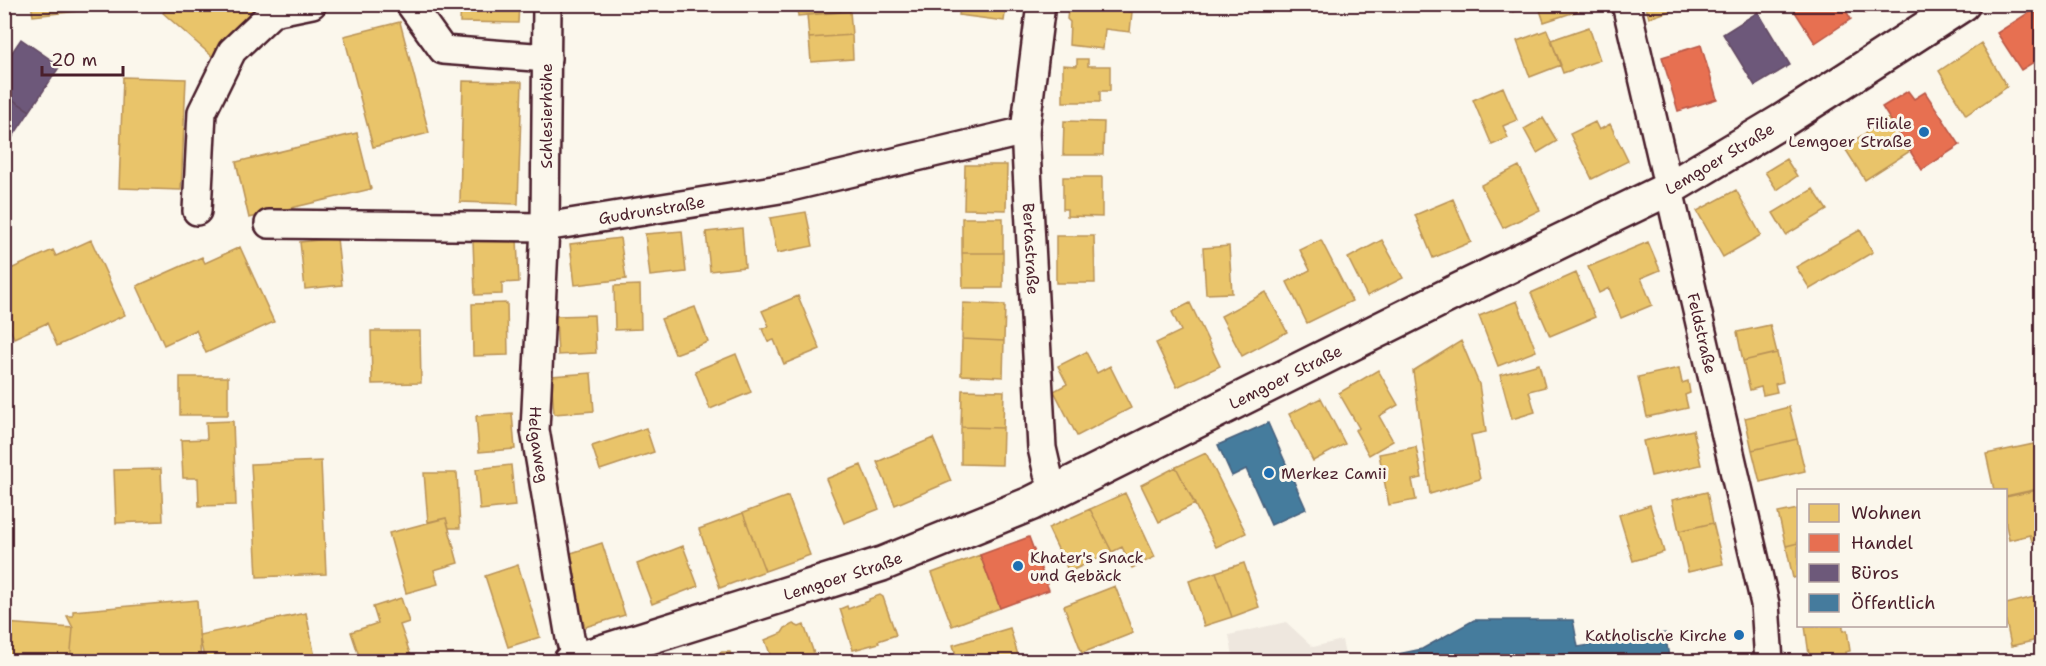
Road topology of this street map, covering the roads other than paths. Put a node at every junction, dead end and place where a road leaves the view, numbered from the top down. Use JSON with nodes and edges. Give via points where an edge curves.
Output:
{"nodes":[{"id":1,"x":312,"y":4,"type":"edge"},
{"id":2,"x":410,"y":4,"type":"edge"},
{"id":3,"x":547,"y":4,"type":"edge"},
{"id":4,"x":1041,"y":4,"type":"edge"},
{"id":5,"x":1626,"y":4,"type":"edge"},
{"id":6,"x":1963,"y":4,"type":"edge"},
{"id":7,"x":547,"y":58,"type":"junction"},
{"id":8,"x":1025,"y":131,"type":"junction"},
{"id":9,"x":1670,"y":188,"type":"junction"},
{"id":10,"x":197,"y":211,"type":"dead end"},
{"id":11,"x":269,"y":224,"type":"dead end"},
{"id":12,"x":545,"y":228,"type":"junction"},
{"id":13,"x":1056,"y":491,"type":"junction"},
{"id":14,"x":573,"y":661,"type":"edge"},
{"id":15,"x":1769,"y":662,"type":"edge"}],
"edges":[{"from":1,"to":10,"type":"street","via":[[273,12],[232,51],[202,112]]},
{"from":2,"to":7,"type":"street","via":[[443,50]]},
{"from":3,"to":7,"type":"street","name":"Schlesierhöhe"},
{"from":4,"to":8,"type":"street","name":"Bertastraße"},
{"from":5,"to":9,"type":"street","name":"Feldstraße"},
{"from":6,"to":9,"type":"main road","name":"Lemgoer Straße"},
{"from":7,"to":12,"type":"street","name":"Schlesierhöhe"},
{"from":8,"to":12,"type":"street","name":"Gudrunstraße","via":[[786,188]]},
{"from":8,"to":13,"type":"street","name":"Bertastraße","via":[[1042,448]]},
{"from":9,"to":13,"type":"main road","name":"Lemgoer Straße"},
{"from":9,"to":15,"type":"street","name":"Feldstraße","via":[[1765,604]]},
{"from":11,"to":12,"type":"street","name":"Gudrunstraße"},
{"from":12,"to":14,"type":"street","name":"Helgaweg","via":[[535,430]]},
{"from":13,"to":14,"type":"main road","name":"Lemgoer Straße","via":[[882,564]]}]}
